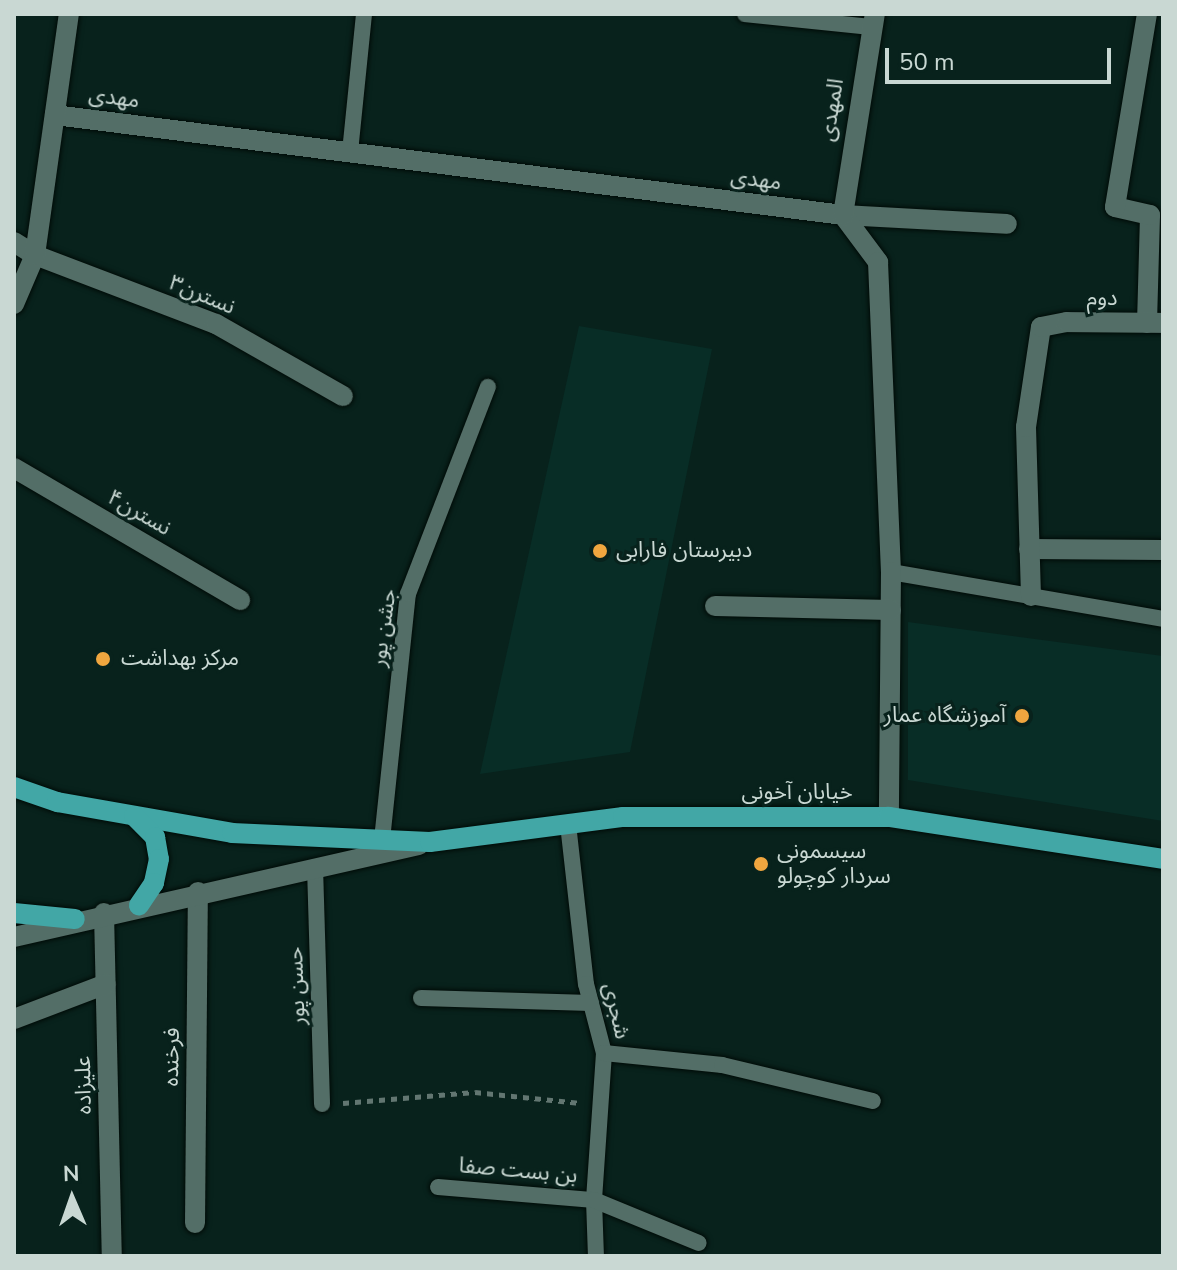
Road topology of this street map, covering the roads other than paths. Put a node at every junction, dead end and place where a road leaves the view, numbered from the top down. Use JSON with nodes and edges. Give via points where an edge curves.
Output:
{"nodes":[{"id":1,"x":69,"y":14,"type":"edge"},
{"id":2,"x":364,"y":14,"type":"edge"},
{"id":3,"x":745,"y":14,"type":"edge"},
{"id":4,"x":1147,"y":14,"type":"edge"},
{"id":5,"x":872,"y":21,"type":"edge"},
{"id":6,"x":55,"y":115,"type":"junction"},
{"id":7,"x":350,"y":152,"type":"junction"},
{"id":8,"x":843,"y":215,"type":"junction"},
{"id":9,"x":1007,"y":224,"type":"dead end"},
{"id":10,"x":14,"y":242,"type":"edge"},
{"id":11,"x":35,"y":255,"type":"junction"},
{"id":12,"x":14,"y":304,"type":"edge"},
{"id":13,"x":1155,"y":323,"type":"edge"},
{"id":14,"x":488,"y":387,"type":"dead end"},
{"id":15,"x":343,"y":396,"type":"dead end"},
{"id":16,"x":14,"y":468,"type":"edge"},
{"id":17,"x":1029,"y":549,"type":"junction"},
{"id":18,"x":1163,"y":550,"type":"edge"},
{"id":19,"x":891,"y":572,"type":"junction"},
{"id":20,"x":1031,"y":596,"type":"junction"},
{"id":21,"x":240,"y":600,"type":"dead end"},
{"id":22,"x":715,"y":606,"type":"dead end"},
{"id":23,"x":891,"y":610,"type":"junction"},
{"id":24,"x":1163,"y":619,"type":"edge"},
{"id":25,"x":14,"y":787,"type":"edge"},
{"id":26,"x":14,"y":798,"type":"edge"},
{"id":27,"x":57,"y":802,"type":"junction"},
{"id":28,"x":134,"y":816,"type":"junction"},
{"id":29,"x":889,"y":817,"type":"junction"},
{"id":30,"x":568,"y":824,"type":"junction"},
{"id":31,"x":382,"y":840,"type":"junction"},
{"id":32,"x":430,"y":842,"type":"junction"},
{"id":33,"x":1163,"y":859,"type":"edge"},
{"id":34,"x":315,"y":867,"type":"junction"},
{"id":35,"x":198,"y":892,"type":"junction"},
{"id":36,"x":139,"y":905,"type":"junction"},
{"id":37,"x":14,"y":913,"type":"edge"},
{"id":38,"x":104,"y":913,"type":"junction"},
{"id":39,"x":75,"y":919,"type":"junction"},
{"id":40,"x":14,"y":937,"type":"edge"},
{"id":41,"x":106,"y":984,"type":"junction"},
{"id":42,"x":421,"y":998,"type":"dead end"},
{"id":43,"x":591,"y":1003,"type":"junction"},
{"id":44,"x":14,"y":1019,"type":"edge"},
{"id":45,"x":604,"y":1053,"type":"junction"},
{"id":46,"x":873,"y":1101,"type":"dead end"},
{"id":47,"x":322,"y":1104,"type":"road end"},
{"id":48,"x":438,"y":1187,"type":"dead end"},
{"id":49,"x":594,"y":1200,"type":"junction"},
{"id":50,"x":195,"y":1223,"type":"dead end"},
{"id":51,"x":699,"y":1243,"type":"dead end"},
{"id":52,"x":112,"y":1256,"type":"edge"},
{"id":53,"x":596,"y":1256,"type":"edge"}],
"edges":[{"from":1,"to":6,"type":"street"},
{"from":2,"to":7,"type":"lane"},
{"from":3,"to":5,"type":"lane"},
{"from":4,"to":13,"type":"street","via":[[1115,207],[1150,215]]},
{"from":5,"to":8,"type":"street","name":"المهدی"},
{"from":6,"to":7,"type":"street","name":"مهدی"},
{"from":6,"to":11,"type":"street"},
{"from":7,"to":8,"type":"street","name":"مهدی"},
{"from":8,"to":9,"type":"street","name":"مهدی"},
{"from":8,"to":19,"type":"street","via":[[878,262]]},
{"from":10,"to":11,"type":"street","name":"نسترن۳"},
{"from":11,"to":12,"type":"street"},
{"from":11,"to":15,"type":"street","name":"نسترن۳","via":[[216,324]]},
{"from":13,"to":17,"type":"street","name":"دوم","via":[[1041,327],[1026,427]]},
{"from":14,"to":31,"type":"lane","name":"جشن پور","via":[[408,594]]},
{"from":16,"to":21,"type":"street","name":"نسترن۴"},
{"from":17,"to":18,"type":"street"},
{"from":17,"to":20,"type":"street"},
{"from":19,"to":20,"type":"lane"},
{"from":19,"to":23,"type":"street"},
{"from":20,"to":24,"type":"lane"},
{"from":22,"to":23,"type":"street"},
{"from":23,"to":29,"type":"street"},
{"from":25,"to":27,"type":"main road"},
{"from":26,"to":27,"type":"main road"},
{"from":27,"to":28,"type":"main road","name":"خیابان آخونی"},
{"from":28,"to":31,"type":"main road","name":"خیابان آخونی","via":[[232,833]]},
{"from":28,"to":36,"type":"main road","via":[[155,837],[159,859],[154,883]]},
{"from":29,"to":30,"type":"main road","name":"خیابان آخونی","via":[[623,817]]},
{"from":29,"to":33,"type":"main road","name":"خیابان آخونی"},
{"from":30,"to":32,"type":"main road","name":"خیابان آخونی"},
{"from":30,"to":43,"type":"lane","name":"شجری"},
{"from":31,"to":32,"type":"main road","name":"خیابان آخونی"},
{"from":32,"to":34,"type":"street"},
{"from":34,"to":35,"type":"street"},
{"from":34,"to":47,"type":"lane","name":"حسن پور"},
{"from":35,"to":36,"type":"street"},
{"from":35,"to":50,"type":"street","name":"فرخنده"},
{"from":36,"to":38,"type":"street"},
{"from":37,"to":39,"type":"main road"},
{"from":38,"to":39,"type":"street"},
{"from":38,"to":41,"type":"street","name":"علیزاده"},
{"from":39,"to":40,"type":"street"},
{"from":41,"to":44,"type":"street"},
{"from":41,"to":52,"type":"street","name":"علیزاده"},
{"from":42,"to":43,"type":"lane"},
{"from":43,"to":45,"type":"lane","name":"شجری"},
{"from":45,"to":46,"type":"lane","via":[[722,1065]]},
{"from":45,"to":49,"type":"lane","name":"شجری"},
{"from":48,"to":49,"type":"lane","name":"بن بست صفا"},
{"from":49,"to":51,"type":"lane","name":"بن بست صفا"},
{"from":49,"to":53,"type":"lane","name":"شجری"}]}
